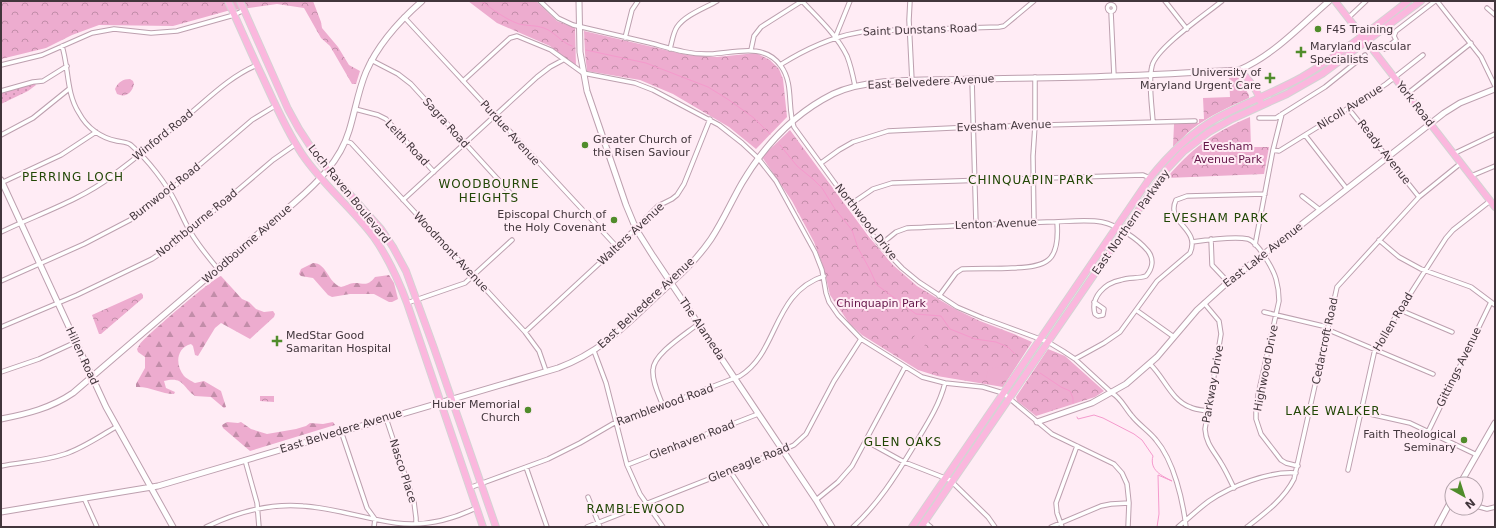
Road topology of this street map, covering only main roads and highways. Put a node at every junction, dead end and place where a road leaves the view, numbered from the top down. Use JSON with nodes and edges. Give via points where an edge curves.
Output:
{"nodes":[{"id":1,"x":228,"y":1,"type":"edge"},
{"id":2,"x":240,"y":1,"type":"edge"},
{"id":3,"x":422,"y":1,"type":"edge"},
{"id":4,"x":579,"y":1,"type":"edge"},
{"id":5,"x":1329,"y":1,"type":"edge"},
{"id":6,"x":1335,"y":1,"type":"edge"},
{"id":7,"x":1408,"y":1,"type":"edge"},
{"id":8,"x":1420,"y":1,"type":"edge"},
{"id":9,"x":1362,"y":36,"type":"junction"},
{"id":10,"x":1366,"y":42,"type":"junction"},
{"id":11,"x":1239,"y":70,"type":"junction"},
{"id":12,"x":276,"y":81,"type":"junction"},
{"id":13,"x":266,"y":85,"type":"junction"},
{"id":14,"x":1495,"y":89,"type":"edge"},
{"id":15,"x":1258,"y":99,"type":"junction"},
{"id":16,"x":1261,"y":106,"type":"junction"},
{"id":17,"x":1430,"y":124,"type":"junction"},
{"id":18,"x":299,"y":129,"type":"junction"},
{"id":19,"x":290,"y":135,"type":"junction"},
{"id":20,"x":328,"y":170,"type":"junction"},
{"id":21,"x":321,"y":178,"type":"junction"},
{"id":22,"x":1,"y":182,"type":"edge"},
{"id":23,"x":1495,"y":207,"type":"edge"},
{"id":24,"x":671,"y":283,"type":"junction"},
{"id":25,"x":91,"y":378,"type":"junction"},
{"id":26,"x":451,"y":399,"type":"junction"},
{"id":27,"x":440,"y":402,"type":"junction"},
{"id":28,"x":1,"y":419,"type":"edge"},
{"id":29,"x":1037,"y":422,"type":"road end"},
{"id":30,"x":1495,"y":422,"type":"edge"},
{"id":31,"x":1465,"y":476,"type":"edge"},
{"id":32,"x":151,"y":487,"type":"junction"},
{"id":33,"x":1,"y":512,"type":"edge"},
{"id":34,"x":1444,"y":514,"type":"edge"},
{"id":35,"x":923,"y":524,"type":"edge"},
{"id":36,"x":173,"y":527,"type":"edge"},
{"id":37,"x":483,"y":527,"type":"edge"},
{"id":38,"x":496,"y":527,"type":"edge"},
{"id":39,"x":832,"y":527,"type":"edge"},
{"id":40,"x":912,"y":527,"type":"edge"},
{"id":41,"x":1437,"y":527,"type":"edge"}],
"edges":[{"from":1,"to":13,"type":"main road","name":"Loch Raven Boulevard"},
{"from":2,"to":12,"type":"main road","name":"Loch Raven Boulevard"},
{"from":3,"to":20,"type":"main road","name":"Woodbourne Avenue","via":[[388,35],[371,60],[349,132]]},
{"from":4,"to":24,"type":"main road","name":"The Alameda","via":[[586,91],[636,229]]},
{"from":5,"to":11,"type":"main road","name":"East Belvedere Avenue","via":[[1268,55]]},
{"from":6,"to":9,"type":"main road","name":"York Road"},
{"from":7,"to":9,"type":"main road","name":"East Northern Parkway"},
{"from":8,"to":10,"type":"main road","name":"East Northern Parkway"},
{"from":9,"to":10,"type":"main road","name":"York Road"},
{"from":9,"to":15,"type":"main road","name":"East Northern Parkway","via":[[1318,67]]},
{"from":10,"to":16,"type":"main road","name":"East Northern Parkway","via":[[1322,74]]},
{"from":10,"to":17,"type":"main road","name":"York Road"},
{"from":11,"to":15,"type":"main road"},
{"from":11,"to":24,"type":"main road","name":"East Belvedere Avenue","via":[[881,82],[855,86],[825,99],[792,122],[772,142],[742,182],[708,242]]},
{"from":12,"to":13,"type":"main road"},
{"from":12,"to":18,"type":"main road","name":"Loch Raven Boulevard"},
{"from":13,"to":19,"type":"main road","name":"Loch Raven Boulevard"},
{"from":14,"to":17,"type":"main road","name":"East Lake Avenue","via":[[1455,106]]},
{"from":15,"to":16,"type":"main road"},
{"from":15,"to":40,"type":"main road","name":"East Northern Parkway","via":[[1216,119],[1195,133],[1170,154],[1150,178]]},
{"from":16,"to":35,"type":"main road","name":"East Northern Parkway","via":[[1220,125],[1199,139],[1167,169]]},
{"from":17,"to":23,"type":"main road","name":"York Road"},
{"from":17,"to":29,"type":"main road","name":"East Lake Avenue","via":[[1228,282],[1204,303],[1150,364],[1130,381],[1112,393],[1083,406]]},
{"from":18,"to":19,"type":"main road"},
{"from":18,"to":20,"type":"main road","name":"Loch Raven Boulevard"},
{"from":19,"to":21,"type":"main road","name":"Loch Raven Boulevard"},
{"from":20,"to":21,"type":"main road","name":"Woodbourne Avenue"},
{"from":20,"to":26,"type":"main road","name":"Loch Raven Boulevard","via":[[372,218],[406,271]]},
{"from":21,"to":25,"type":"main road","name":"Woodbourne Avenue"},
{"from":21,"to":27,"type":"main road","name":"Loch Raven Boulevard","via":[[364,226],[396,274]]},
{"from":22,"to":25,"type":"main road","name":"Hillen Road"},
{"from":24,"to":26,"type":"main road","name":"East Belvedere Avenue","via":[[612,338],[594,351],[546,371]]},
{"from":24,"to":39,"type":"main road","name":"The Alameda"},
{"from":25,"to":28,"type":"main road","name":"Woodbourne Avenue","via":[[67,398],[48,407]]},
{"from":25,"to":32,"type":"main road","name":"Hillen Road"},
{"from":26,"to":27,"type":"main road","name":"East Belvedere Avenue"},
{"from":26,"to":38,"type":"main road","name":"Loch Raven Boulevard"},
{"from":27,"to":32,"type":"main road","name":"East Belvedere Avenue"},
{"from":27,"to":37,"type":"main road","name":"Loch Raven Boulevard"},
{"from":30,"to":31,"type":"main road"},
{"from":32,"to":33,"type":"main road","name":"East Belvedere Avenue"},
{"from":32,"to":36,"type":"main road","name":"Hillen Road"},
{"from":34,"to":41,"type":"main road"}]}
